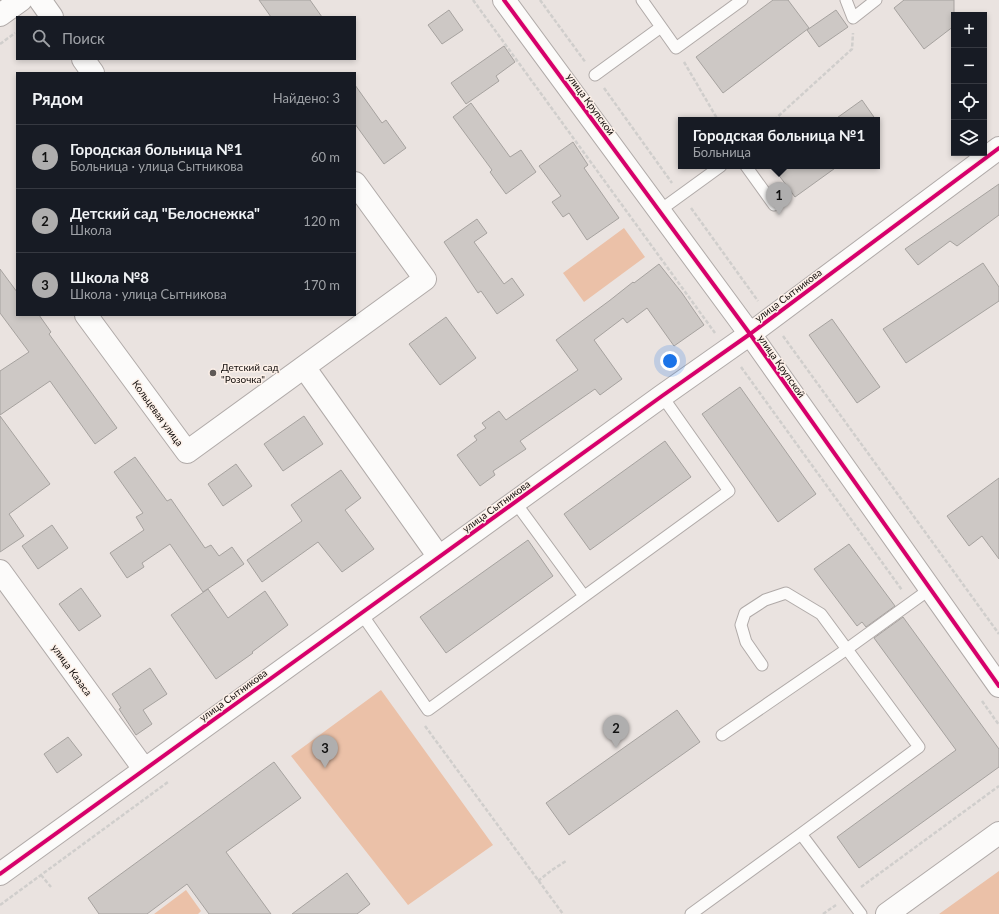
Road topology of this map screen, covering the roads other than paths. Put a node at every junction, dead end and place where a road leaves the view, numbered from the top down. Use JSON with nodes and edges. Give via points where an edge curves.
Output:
{"nodes":[{"id":1,"x":21,"y":0,"type":"edge"},
{"id":2,"x":40,"y":0,"type":"edge"},
{"id":3,"x":504,"y":0,"type":"edge"},
{"id":4,"x":642,"y":0,"type":"edge"},
{"id":5,"x":742,"y":0,"type":"edge"},
{"id":6,"x":846,"y":0,"type":"edge"},
{"id":7,"x":876,"y":0,"type":"edge"},
{"id":8,"x":0,"y":15,"type":"edge"},
{"id":9,"x":51,"y":16,"type":"edge"},
{"id":10,"x":661,"y":27,"type":"junction"},
{"id":11,"x":84,"y":60,"type":"edge"},
{"id":12,"x":92,"y":72,"type":"edge"},
{"id":13,"x":595,"y":76,"type":"dead end"},
{"id":14,"x":999,"y":148,"type":"edge"},
{"id":15,"x":717,"y":169,"type":"edge"},
{"id":16,"x":748,"y":169,"type":"edge"},
{"id":17,"x":356,"y":185,"type":"edge"},
{"id":18,"x":774,"y":205,"type":"dead end"},
{"id":19,"x":659,"y":211,"type":"junction"},
{"id":20,"x":87,"y":316,"type":"edge"},
{"id":21,"x":750,"y":334,"type":"junction"},
{"id":22,"x":304,"y":367,"type":"junction"},
{"id":23,"x":662,"y":396,"type":"junction"},
{"id":24,"x":515,"y":502,"type":"junction"},
{"id":25,"x":440,"y":557,"type":"junction"},
{"id":26,"x":0,"y":571,"type":"edge"},
{"id":27,"x":930,"y":590,"type":"junction"},
{"id":28,"x":584,"y":596,"type":"junction"},
{"id":29,"x":361,"y":613,"type":"junction"},
{"id":30,"x":848,"y":649,"type":"junction"},
{"id":31,"x":762,"y":665,"type":"dead end"},
{"id":32,"x":999,"y":686,"type":"edge"},
{"id":33,"x":722,"y":735,"type":"dead end"},
{"id":34,"x":144,"y":769,"type":"junction"},
{"id":35,"x":999,"y":833,"type":"edge"},
{"id":36,"x":801,"y":834,"type":"junction"},
{"id":37,"x":0,"y":874,"type":"edge"},
{"id":38,"x":691,"y":914,"type":"edge"},
{"id":39,"x":861,"y":914,"type":"edge"},
{"id":40,"x":886,"y":914,"type":"edge"}],
"edges":[{"from":1,"to":8,"type":"street"},
{"from":2,"to":9,"type":"street"},
{"from":3,"to":19,"type":"street","name":"улица Крупской"},
{"from":4,"to":10,"type":"lane"},
{"from":5,"to":10,"type":"lane","via":[[676,48]]},
{"from":6,"to":7,"type":"lane","via":[[853,18]]},
{"from":10,"to":13,"type":"lane"},
{"from":11,"to":12,"type":"street"},
{"from":14,"to":21,"type":"street","name":"улица Сытникова"},
{"from":15,"to":19,"type":"lane"},
{"from":16,"to":18,"type":"lane"},
{"from":17,"to":22,"type":"street","name":"Кольцевая улица","via":[[425,279]]},
{"from":19,"to":21,"type":"street","name":"улица Крупской"},
{"from":20,"to":22,"type":"street","name":"Кольцевая улица","via":[[187,452]]},
{"from":21,"to":23,"type":"street","name":"улица Сытникова"},
{"from":21,"to":27,"type":"street","name":"улица Крупской"},
{"from":22,"to":25,"type":"street"},
{"from":23,"to":24,"type":"street","name":"улица Сытникова"},
{"from":23,"to":28,"type":"lane","via":[[728,491]]},
{"from":24,"to":25,"type":"street","name":"улица Сытникова"},
{"from":24,"to":28,"type":"lane"},
{"from":25,"to":29,"type":"street","name":"улица Сытникова"},
{"from":26,"to":34,"type":"street","name":"улица Казаса"},
{"from":27,"to":30,"type":"lane"},
{"from":27,"to":32,"type":"street","name":"улица Крупской"},
{"from":28,"to":29,"type":"lane","via":[[428,710]]},
{"from":29,"to":34,"type":"street","name":"улица Сытникова"},
{"from":30,"to":31,"type":"lane","via":[[821,614],[786,593],[764,600],[745,613],[742,625],[746,642]]},
{"from":30,"to":33,"type":"lane"},
{"from":30,"to":36,"type":"lane","via":[[920,747]]},
{"from":34,"to":37,"type":"street","name":"улица Сытникова"},
{"from":35,"to":40,"type":"street"},
{"from":36,"to":38,"type":"lane"},
{"from":36,"to":39,"type":"lane"}]}
